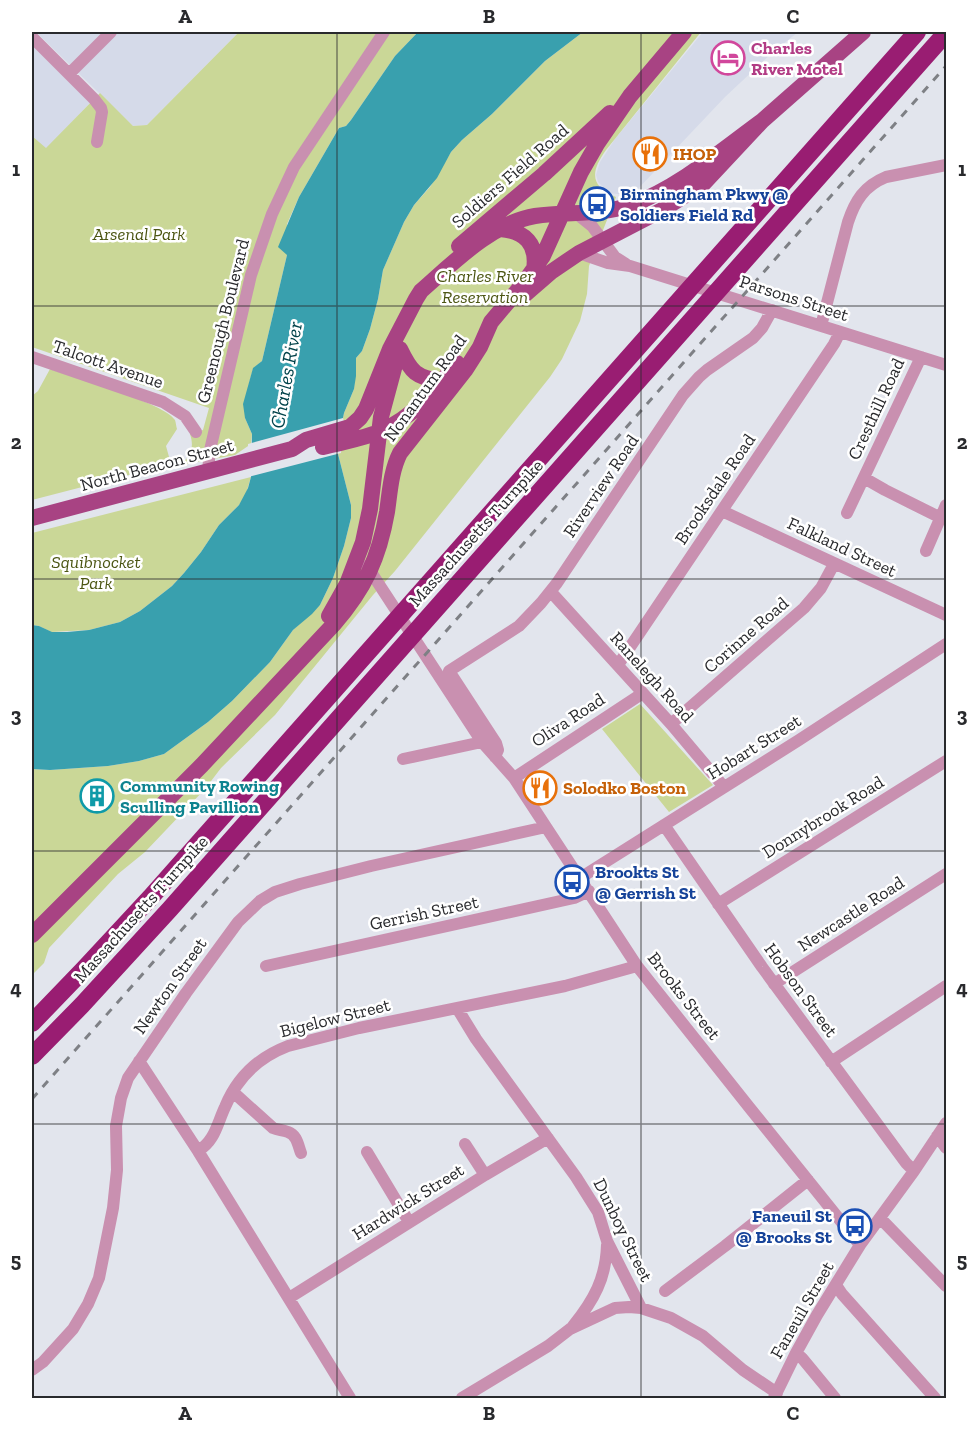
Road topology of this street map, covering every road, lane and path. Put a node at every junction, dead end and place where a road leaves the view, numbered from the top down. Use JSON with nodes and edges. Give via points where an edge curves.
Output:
{"nodes":[{"id":1,"x":111,"y":32,"type":"edge"},
{"id":2,"x":384,"y":32,"type":"edge"},
{"id":3,"x":684,"y":32,"type":"edge"},
{"id":4,"x":863,"y":32,"type":"edge"},
{"id":5,"x":917,"y":32,"type":"edge"},
{"id":6,"x":946,"y":33,"type":"edge"},
{"id":7,"x":32,"y":37,"type":"edge"},
{"id":8,"x":69,"y":74,"type":"junction"},
{"id":9,"x":630,"y":96,"type":"junction"},
{"id":10,"x":762,"y":121,"type":"junction"},
{"id":11,"x":97,"y":142,"type":"dead end"},
{"id":12,"x":946,"y":165,"type":"edge"},
{"id":13,"x":570,"y":214,"type":"junction"},
{"id":14,"x":500,"y":229,"type":"junction"},
{"id":15,"x":603,"y":240,"type":"junction"},
{"id":16,"x":579,"y":253,"type":"junction"},
{"id":17,"x":630,"y":266,"type":"junction"},
{"id":18,"x":534,"y":270,"type":"junction"},
{"id":19,"x":421,"y":291,"type":"junction"},
{"id":20,"x":772,"y":310,"type":"junction"},
{"id":21,"x":491,"y":322,"type":"junction"},
{"id":22,"x":822,"y":326,"type":"junction"},
{"id":23,"x":840,"y":332,"type":"junction"},
{"id":24,"x":400,"y":349,"type":"junction"},
{"id":25,"x":32,"y":357,"type":"edge"},
{"id":26,"x":921,"y":357,"type":"junction"},
{"id":27,"x":946,"y":363,"type":"edge"},
{"id":28,"x":442,"y":381,"type":"junction"},
{"id":29,"x":196,"y":432,"type":"dead end"},
{"id":30,"x":379,"y":432,"type":"junction"},
{"id":31,"x":347,"y":435,"type":"junction"},
{"id":32,"x":208,"y":471,"type":"junction"},
{"id":33,"x":864,"y":478,"type":"junction"},
{"id":34,"x":946,"y":505,"type":"edge"},
{"id":35,"x":722,"y":511,"type":"junction"},
{"id":36,"x":847,"y":513,"type":"dead end"},
{"id":37,"x":32,"y":518,"type":"edge"},
{"id":38,"x":941,"y":518,"type":"junction"},
{"id":39,"x":363,"y":542,"type":"junction"},
{"id":40,"x":926,"y":551,"type":"dead end"},
{"id":41,"x":834,"y":564,"type":"junction"},
{"id":42,"x":370,"y":573,"type":"junction"},
{"id":43,"x":551,"y":592,"type":"junction"},
{"id":44,"x":946,"y":615,"type":"edge"},
{"id":45,"x":946,"y":644,"type":"edge"},
{"id":46,"x":296,"y":663,"type":"junction"},
{"id":47,"x":618,"y":665,"type":"junction"},
{"id":48,"x":448,"y":671,"type":"joint"},
{"id":49,"x":643,"y":693,"type":"junction"},
{"id":50,"x":670,"y":724,"type":"junction"},
{"id":51,"x":482,"y":742,"type":"junction"},
{"id":52,"x":495,"y":757,"type":"junction"},
{"id":53,"x":403,"y":759,"type":"dead end"},
{"id":54,"x":946,"y":761,"type":"edge"},
{"id":55,"x":514,"y":778,"type":"junction"},
{"id":56,"x":724,"y":787,"type":"junction"},
{"id":57,"x":664,"y":825,"type":"junction"},
{"id":58,"x":546,"y":827,"type":"junction"},
{"id":59,"x":946,"y":874,"type":"edge"},
{"id":60,"x":580,"y":878,"type":"junction"},
{"id":61,"x":589,"y":891,"type":"junction"},
{"id":62,"x":718,"y":904,"type":"junction"},
{"id":63,"x":32,"y":935,"type":"edge"},
{"id":64,"x":266,"y":966,"type":"dead end"},
{"id":65,"x":637,"y":966,"type":"junction"},
{"id":66,"x":774,"y":984,"type":"junction"},
{"id":67,"x":946,"y":986,"type":"edge"},
{"id":68,"x":457,"y":1008,"type":"junction"},
{"id":69,"x":32,"y":1023,"type":"edge"},
{"id":70,"x":32,"y":1056,"type":"edge"},
{"id":71,"x":139,"y":1061,"type":"junction"},
{"id":72,"x":831,"y":1062,"type":"junction"},
{"id":73,"x":233,"y":1092,"type":"junction"},
{"id":74,"x":946,"y":1123,"type":"edge"},
{"id":75,"x":937,"y":1136,"type":"junction"},
{"id":76,"x":548,"y":1138,"type":"junction"},
{"id":77,"x":465,"y":1144,"type":"dead end"},
{"id":78,"x":946,"y":1148,"type":"edge"},
{"id":79,"x":198,"y":1151,"type":"junction"},
{"id":80,"x":367,"y":1152,"type":"dead end"},
{"id":81,"x":301,"y":1154,"type":"dead end"},
{"id":82,"x":914,"y":1171,"type":"junction"},
{"id":83,"x":485,"y":1175,"type":"junction"},
{"id":84,"x":808,"y":1180,"type":"junction"},
{"id":85,"x":879,"y":1218,"type":"junction"},
{"id":86,"x":409,"y":1222,"type":"junction"},
{"id":87,"x":607,"y":1241,"type":"junction"},
{"id":88,"x":860,"y":1245,"type":"junction"},
{"id":89,"x":836,"y":1285,"type":"junction"},
{"id":90,"x":946,"y":1286,"type":"edge"},
{"id":91,"x":665,"y":1291,"type":"dead end"},
{"id":92,"x":289,"y":1298,"type":"junction"},
{"id":93,"x":641,"y":1308,"type":"junction"},
{"id":94,"x":570,"y":1329,"type":"junction"},
{"id":95,"x":796,"y":1353,"type":"junction"},
{"id":96,"x":32,"y":1370,"type":"edge"},
{"id":97,"x":776,"y":1396,"type":"edge"},
{"id":98,"x":350,"y":1398,"type":"edge"},
{"id":99,"x":462,"y":1398,"type":"edge"},
{"id":100,"x":835,"y":1398,"type":"edge"},
{"id":101,"x":935,"y":1398,"type":"edge"}],
"edges":[{"from":1,"to":8,"type":"street"},
{"from":2,"to":32,"type":"street","name":"Greenough Boulevard","via":[[294,167],[272,214],[251,275]]},
{"from":3,"to":9,"type":"main road","name":"Soldiers Field Road"},
{"from":4,"to":10,"type":"main road","name":"North Beacon Street"},
{"from":5,"to":69,"type":"highway","name":"Massachusetts Turnpike","via":[[150,898]]},
{"from":6,"to":70,"type":"highway","name":"Massachusetts Turnpike","via":[[170,909]]},
{"from":7,"to":8,"type":"street"},
{"from":8,"to":11,"type":"street","via":[[101,108]]},
{"from":9,"to":13,"type":"main road","name":"Soldiers Field Road","via":[[581,172]]},
{"from":9,"to":19,"type":"main road","name":"Soldiers Field Road","via":[[472,234]]},
{"from":10,"to":13,"type":"main road","name":"North Beacon Street","via":[[651,196],[613,210]]},
{"from":10,"to":15,"type":"main road","name":"North Beacon Street","via":[[697,188]]},
{"from":12,"to":22,"type":"street","via":[[886,177],[862,192],[848,222]]},
{"from":13,"to":14,"type":"main road","name":"North Beacon Street","via":[[526,218]]},
{"from":13,"to":15,"type":"street","name":"Parsons Street","via":[[590,224]]},
{"from":13,"to":18,"type":"main road","name":"Soldiers Field Road"},
{"from":14,"to":18,"type":"main road","via":[[527,239],[536,260]]},
{"from":14,"to":19,"type":"main road","name":"North Beacon Street","via":[[473,246]]},
{"from":15,"to":16,"type":"main road","name":"North Beacon Street"},
{"from":15,"to":17,"type":"street","name":"Parsons Street","via":[[615,257]]},
{"from":16,"to":17,"type":"street","name":"Parsons Street"},
{"from":16,"to":21,"type":"main road","name":"North Beacon Street"},
{"from":17,"to":20,"type":"street","name":"Parsons Street"},
{"from":18,"to":21,"type":"main road","name":"Soldiers Field Road"},
{"from":19,"to":24,"type":"main road","name":"Nonantum Road"},
{"from":19,"to":31,"type":"main road","name":"North Beacon Street","via":[[390,349],[365,411]]},
{"from":20,"to":22,"type":"street","name":"Parsons Street"},
{"from":20,"to":43,"type":"street","name":"Riverview Road","via":[[753,338],[708,369],[683,395]]},
{"from":21,"to":28,"type":"main road","name":"North Beacon Street"},
{"from":21,"to":42,"type":"main road","name":"Nonantum Road","via":[[470,363],[396,460],[384,528]]},
{"from":22,"to":23,"type":"street","name":"Parsons Street"},
{"from":23,"to":26,"type":"street","name":"Parsons Street"},
{"from":23,"to":35,"type":"street","name":"Brooksdale Road"},
{"from":24,"to":28,"type":"main road","via":[[414,372]]},
{"from":24,"to":30,"type":"main road","name":"Nonantum Road"},
{"from":25,"to":29,"type":"street","name":"Talcott Avenue","via":[[163,402],[185,416]]},
{"from":26,"to":27,"type":"street","name":"Parsons Street"},
{"from":26,"to":33,"type":"street","name":"Cresthill Road"},
{"from":28,"to":30,"type":"main road","name":"North Beacon Street","via":[[409,414]]},
{"from":30,"to":31,"type":"main road","name":"North Beacon Street"},
{"from":30,"to":39,"type":"main road","name":"Nonantum Road"},
{"from":31,"to":32,"type":"main road","name":"North Beacon Street","via":[[306,440],[292,449]]},
{"from":32,"to":37,"type":"main road","name":"North Beacon Street"},
{"from":33,"to":36,"type":"street","name":"Cresthill Road"},
{"from":33,"to":38,"type":"street","name":"Cresthill Road"},
{"from":34,"to":38,"type":"street"},
{"from":35,"to":41,"type":"street","name":"Falkland Street"},
{"from":35,"to":47,"type":"street","name":"Brooksdale Road"},
{"from":38,"to":40,"type":"street"},
{"from":39,"to":42,"type":"street","name":"Brooks Street"},
{"from":39,"to":46,"type":"main road","name":"Nonantum Road","via":[[342,596]]},
{"from":41,"to":44,"type":"street","name":"Falkland Street"},
{"from":41,"to":50,"type":"street","name":"Corinne Road","via":[[804,608]]},
{"from":42,"to":46,"type":"main road","name":"Nonantum Road","via":[[344,612]]},
{"from":42,"to":51,"type":"street","name":"Brooks Street"},
{"from":43,"to":47,"type":"street","name":"Ranelegh Road"},
{"from":43,"to":48,"type":"street","name":"Riverview Road","via":[[519,626]]},
{"from":45,"to":56,"type":"street","name":"Hobart Street"},
{"from":46,"to":63,"type":"main road","name":"Nonantum Road","via":[[202,765]]},
{"from":47,"to":49,"type":"street","name":"Ranelegh Road"},
{"from":48,"to":52,"type":"street","name":"Brooks Street","via":[[496,743]]},
{"from":49,"to":50,"type":"street","name":"Ranelegh Road"},
{"from":49,"to":55,"type":"street","name":"Oliva Road"},
{"from":50,"to":56,"type":"street","name":"Ranelegh Road"},
{"from":51,"to":52,"type":"street","name":"Brooks Street"},
{"from":51,"to":53,"type":"street"},
{"from":52,"to":55,"type":"street","name":"Brooks Street"},
{"from":54,"to":62,"type":"street","name":"Donnybrook Road"},
{"from":55,"to":58,"type":"street","name":"Brooks Street"},
{"from":56,"to":57,"type":"street","name":"Hobart Street"},
{"from":57,"to":60,"type":"street","name":"Hobart Street"},
{"from":57,"to":62,"type":"street","name":"Hobson Street"},
{"from":58,"to":60,"type":"street","name":"Brooks Street"},
{"from":58,"to":71,"type":"street","name":"Newton Street","via":[[275,892],[238,921]]},
{"from":59,"to":66,"type":"street","name":"Newcastle Road"},
{"from":60,"to":61,"type":"street","name":"Brooks Street"},
{"from":61,"to":64,"type":"street","name":"Gerrish Street","via":[[574,898]]},
{"from":61,"to":65,"type":"street","name":"Brooks Street"},
{"from":62,"to":66,"type":"street","name":"Hobson Street"},
{"from":65,"to":68,"type":"street","name":"Bigelow Street","via":[[565,986]]},
{"from":65,"to":84,"type":"street","name":"Brooks Street"},
{"from":66,"to":72,"type":"street","name":"Hobson Street"},
{"from":67,"to":72,"type":"street"},
{"from":68,"to":73,"type":"street","name":"Bigelow Street","via":[[288,1046],[254,1066]]},
{"from":68,"to":76,"type":"street","name":"Dunboy Street"},
{"from":71,"to":79,"type":"street"},
{"from":71,"to":96,"type":"street","name":"Newton Street","via":[[121,1098],[113,1208],[99,1278],[73,1329]]},
{"from":72,"to":82,"type":"street","name":"Hobson Street"},
{"from":73,"to":79,"type":"street","name":"Bigelow Street","via":[[213,1137]]},
{"from":73,"to":81,"type":"street","via":[[273,1128],[296,1137]]},
{"from":74,"to":75,"type":"street","name":"Faneuil Street"},
{"from":75,"to":78,"type":"street"},
{"from":75,"to":82,"type":"street","name":"Faneuil Street"},
{"from":76,"to":83,"type":"street","name":"Hardwick Street"},
{"from":76,"to":87,"type":"street","name":"Dunboy Street","via":[[598,1212]]},
{"from":77,"to":83,"type":"street"},
{"from":79,"to":92,"type":"street"},
{"from":80,"to":86,"type":"street"},
{"from":82,"to":85,"type":"street","name":"Faneuil Street"},
{"from":83,"to":86,"type":"street","name":"Hardwick Street"},
{"from":84,"to":88,"type":"street","name":"Brooks Street"},
{"from":84,"to":91,"type":"street"},
{"from":85,"to":88,"type":"street","name":"Faneuil Street"},
{"from":85,"to":90,"type":"street"},
{"from":86,"to":92,"type":"street","name":"Hardwick Street"},
{"from":87,"to":93,"type":"street","name":"Dunboy Street"},
{"from":87,"to":94,"type":"street","via":[[607,1261],[600,1284]]},
{"from":88,"to":89,"type":"street","name":"Faneuil Street"},
{"from":89,"to":95,"type":"street","name":"Faneuil Street"},
{"from":89,"to":101,"type":"street"},
{"from":92,"to":98,"type":"street"},
{"from":93,"to":94,"type":"street","via":[[615,1308]]},
{"from":93,"to":97,"type":"street","name":"Dunboy Street","via":[[671,1318],[703,1336]]},
{"from":94,"to":99,"type":"street"},
{"from":95,"to":97,"type":"street","name":"Faneuil Street"},
{"from":95,"to":100,"type":"street"}]}
